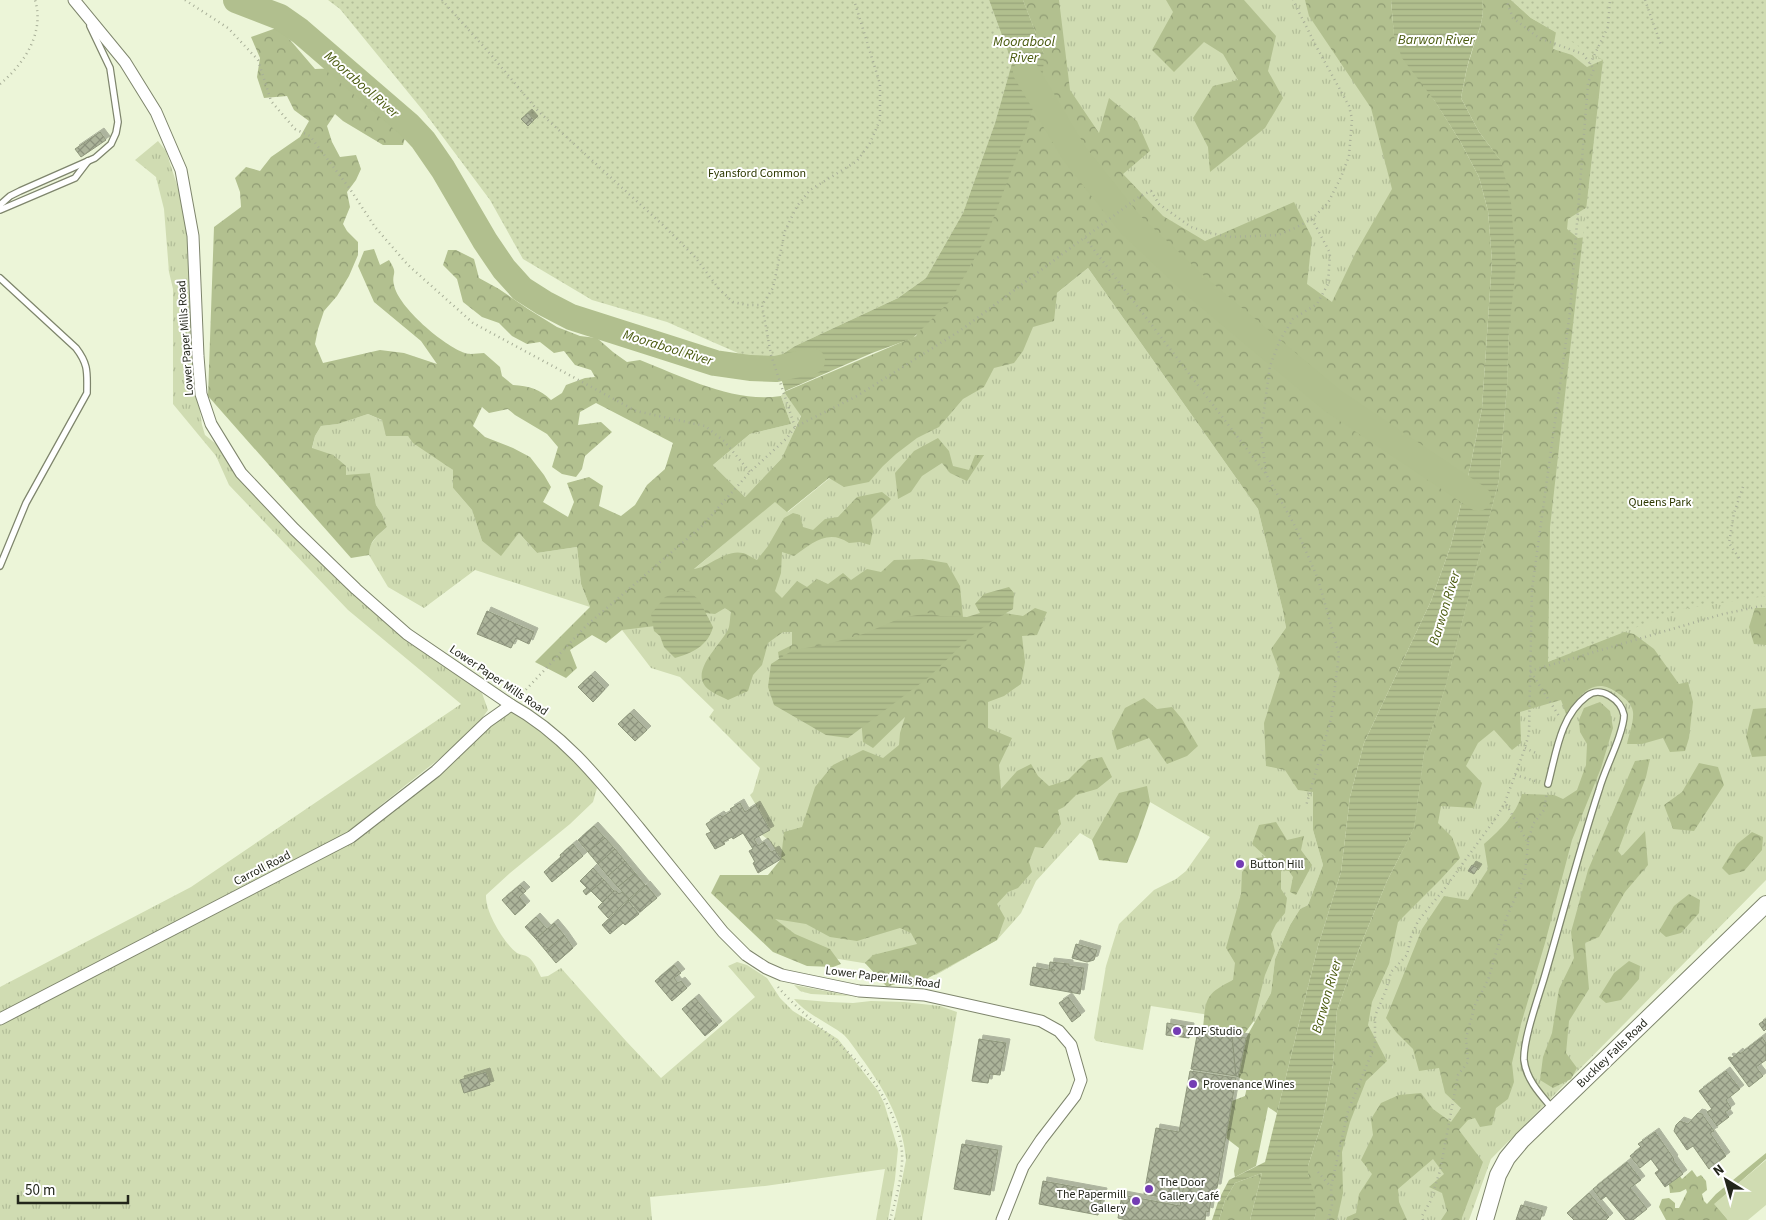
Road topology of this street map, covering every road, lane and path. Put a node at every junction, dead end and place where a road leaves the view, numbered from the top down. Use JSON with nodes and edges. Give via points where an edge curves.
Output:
{"nodes":[{"id":1,"x":35,"y":0,"type":"edge"},
{"id":2,"x":74,"y":0,"type":"edge"},
{"id":3,"x":185,"y":0,"type":"edge"},
{"id":4,"x":442,"y":0,"type":"edge"},
{"id":5,"x":854,"y":0,"type":"edge"},
{"id":6,"x":1293,"y":0,"type":"edge"},
{"id":7,"x":1506,"y":0,"type":"edge"},
{"id":8,"x":1610,"y":0,"type":"edge"},
{"id":9,"x":1645,"y":0,"type":"edge"},
{"id":10,"x":83,"y":10,"type":"junction"},
{"id":11,"x":1661,"y":45,"type":"dead end"},
{"id":12,"x":1590,"y":64,"type":"junction"},
{"id":13,"x":0,"y":84,"type":"edge"},
{"id":14,"x":88,"y":161,"type":"junction"},
{"id":15,"x":0,"y":205,"type":"edge"},
{"id":16,"x":0,"y":210,"type":"edge"},
{"id":17,"x":1312,"y":218,"type":"junction"},
{"id":18,"x":1085,"y":238,"type":"junction"},
{"id":19,"x":0,"y":278,"type":"edge"},
{"id":20,"x":762,"y":305,"type":"junction"},
{"id":21,"x":795,"y":427,"type":"junction"},
{"id":22,"x":750,"y":472,"type":"junction"},
{"id":23,"x":1266,"y":474,"type":"junction"},
{"id":24,"x":1744,"y":484,"type":"dead end"},
{"id":25,"x":1739,"y":558,"type":"dead end"},
{"id":26,"x":0,"y":566,"type":"edge"},
{"id":27,"x":1766,"y":605,"type":"edge"},
{"id":28,"x":1530,"y":671,"type":"junction"},
{"id":29,"x":511,"y":705,"type":"junction"},
{"id":30,"x":1564,"y":725,"type":"junction"},
{"id":31,"x":1525,"y":748,"type":"junction"},
{"id":32,"x":1538,"y":754,"type":"dead end"},
{"id":33,"x":1515,"y":775,"type":"junction"},
{"id":34,"x":1548,"y":784,"type":"junction"},
{"id":35,"x":1505,"y":802,"type":"junction"},
{"id":36,"x":1306,"y":806,"type":"dead end"},
{"id":37,"x":1528,"y":843,"type":"junction"},
{"id":38,"x":1766,"y":904,"type":"edge"},
{"id":39,"x":776,"y":984,"type":"dead end"},
{"id":40,"x":0,"y":1019,"type":"edge"},
{"id":41,"x":1553,"y":1110,"type":"junction"},
{"id":42,"x":1318,"y":1172,"type":"dead end"},
{"id":43,"x":1331,"y":1187,"type":"junction"},
{"id":44,"x":890,"y":1220,"type":"edge"},
{"id":45,"x":1002,"y":1220,"type":"edge"},
{"id":46,"x":1328,"y":1220,"type":"edge"},
{"id":47,"x":1422,"y":1220,"type":"edge"},
{"id":48,"x":1485,"y":1220,"type":"edge"}],
"edges":[{"from":1,"to":13,"type":"path","via":[[36,25],[28,53]]},
{"from":2,"to":10,"type":"street","name":"Lower Paper Mills Road"},
{"from":3,"to":22,"type":"path","via":[[228,28],[258,60],[271,101],[295,129],[310,136],[375,227],[408,265],[473,323],[636,411],[705,426],[724,441]]},
{"from":4,"to":20,"type":"path","via":[[538,111],[664,226],[733,302]]},
{"from":5,"to":20,"type":"path","via":[[880,84],[880,120],[870,143],[857,161],[810,190],[797,206],[785,231],[773,288]]},
{"from":6,"to":17,"type":"path","via":[[1349,106],[1352,119],[1348,156],[1341,177],[1328,203]]},
{"from":7,"to":12,"type":"path","via":[[1513,18],[1539,38],[1583,54]]},
{"from":8,"to":12,"type":"path","via":[[1608,27]]},
{"from":9,"to":11,"type":"path"},
{"from":10,"to":14,"type":"lane","via":[[110,68],[118,122],[111,144]]},
{"from":10,"to":29,"type":"street","name":"Lower Paper Mills Road","via":[[125,62],[156,112],[181,170],[192,236],[201,394],[211,424],[241,473],[356,589],[407,634]]},
{"from":12,"to":28,"type":"path","via":[[1594,69],[1588,83],[1570,312],[1532,589]]},
{"from":14,"to":15,"type":"lane","via":[[20,190]]},
{"from":14,"to":16,"type":"lane","via":[[75,178]]},
{"from":17,"to":18,"type":"path","via":[[1278,235],[1231,237],[1191,227],[1159,204],[1151,191]]},
{"from":17,"to":23,"type":"path","via":[[1330,253],[1328,284],[1317,304],[1293,319],[1270,366],[1261,433]]},
{"from":18,"to":21,"type":"path","via":[[961,330],[857,396]]},
{"from":18,"to":23,"type":"path"},
{"from":19,"to":26,"type":"lane","via":[[76,348],[85,360],[87,374],[87,393],[26,503]]},
{"from":20,"to":21,"type":"path","via":[[771,355]]},
{"from":21,"to":22,"type":"path"},
{"from":22,"to":29,"type":"path","via":[[702,526],[587,625]]},
{"from":23,"to":36,"type":"path","via":[[1295,526],[1318,579],[1339,654],[1331,719]]},
{"from":24,"to":25,"type":"path","via":[[1734,513],[1729,543]]},
{"from":27,"to":28,"type":"path","via":[[1723,614]]},
{"from":28,"to":30,"type":"path"},
{"from":28,"to":31,"type":"path","via":[[1530,724]]},
{"from":29,"to":40,"type":"street","name":"Carroll Road","via":[[436,771],[351,837]]},
{"from":29,"to":45,"type":"street","name":"Lower Paper Mills Road","via":[[528,714],[564,743],[598,778],[723,932],[746,955],[766,968],[806,981],[859,991],[924,995],[991,1009],[1041,1021],[1059,1031],[1071,1045],[1081,1080],[1075,1096],[1023,1167]]},
{"from":30,"to":34,"type":"lane"},
{"from":30,"to":41,"type":"lane","via":[[1586,696],[1593,692],[1609,695],[1622,707],[1624,717],[1620,735],[1585,835],[1524,1058],[1527,1073]]},
{"from":31,"to":32,"type":"path"},
{"from":31,"to":33,"type":"path"},
{"from":33,"to":34,"type":"path"},
{"from":33,"to":35,"type":"path"},
{"from":34,"to":37,"type":"path","via":[[1544,810],[1533,824]]},
{"from":35,"to":37,"type":"path"},
{"from":35,"to":43,"type":"path","via":[[1498,816],[1418,921],[1406,955],[1391,972],[1375,1016],[1375,1045],[1348,1111]]},
{"from":37,"to":47,"type":"path","via":[[1524,875],[1506,919],[1488,980],[1475,1005],[1466,1038],[1468,1062],[1458,1075],[1440,1171]]},
{"from":38,"to":41,"type":"street","name":"Buckley Falls Road"},
{"from":39,"to":44,"type":"path","via":[[851,1053],[886,1100],[902,1145],[902,1165]]},
{"from":41,"to":48,"type":"street","name":"Buckley Falls Road","via":[[1507,1158],[1498,1175]]},
{"from":42,"to":43,"type":"path"},
{"from":43,"to":46,"type":"path","via":[[1332,1205]]}]}
